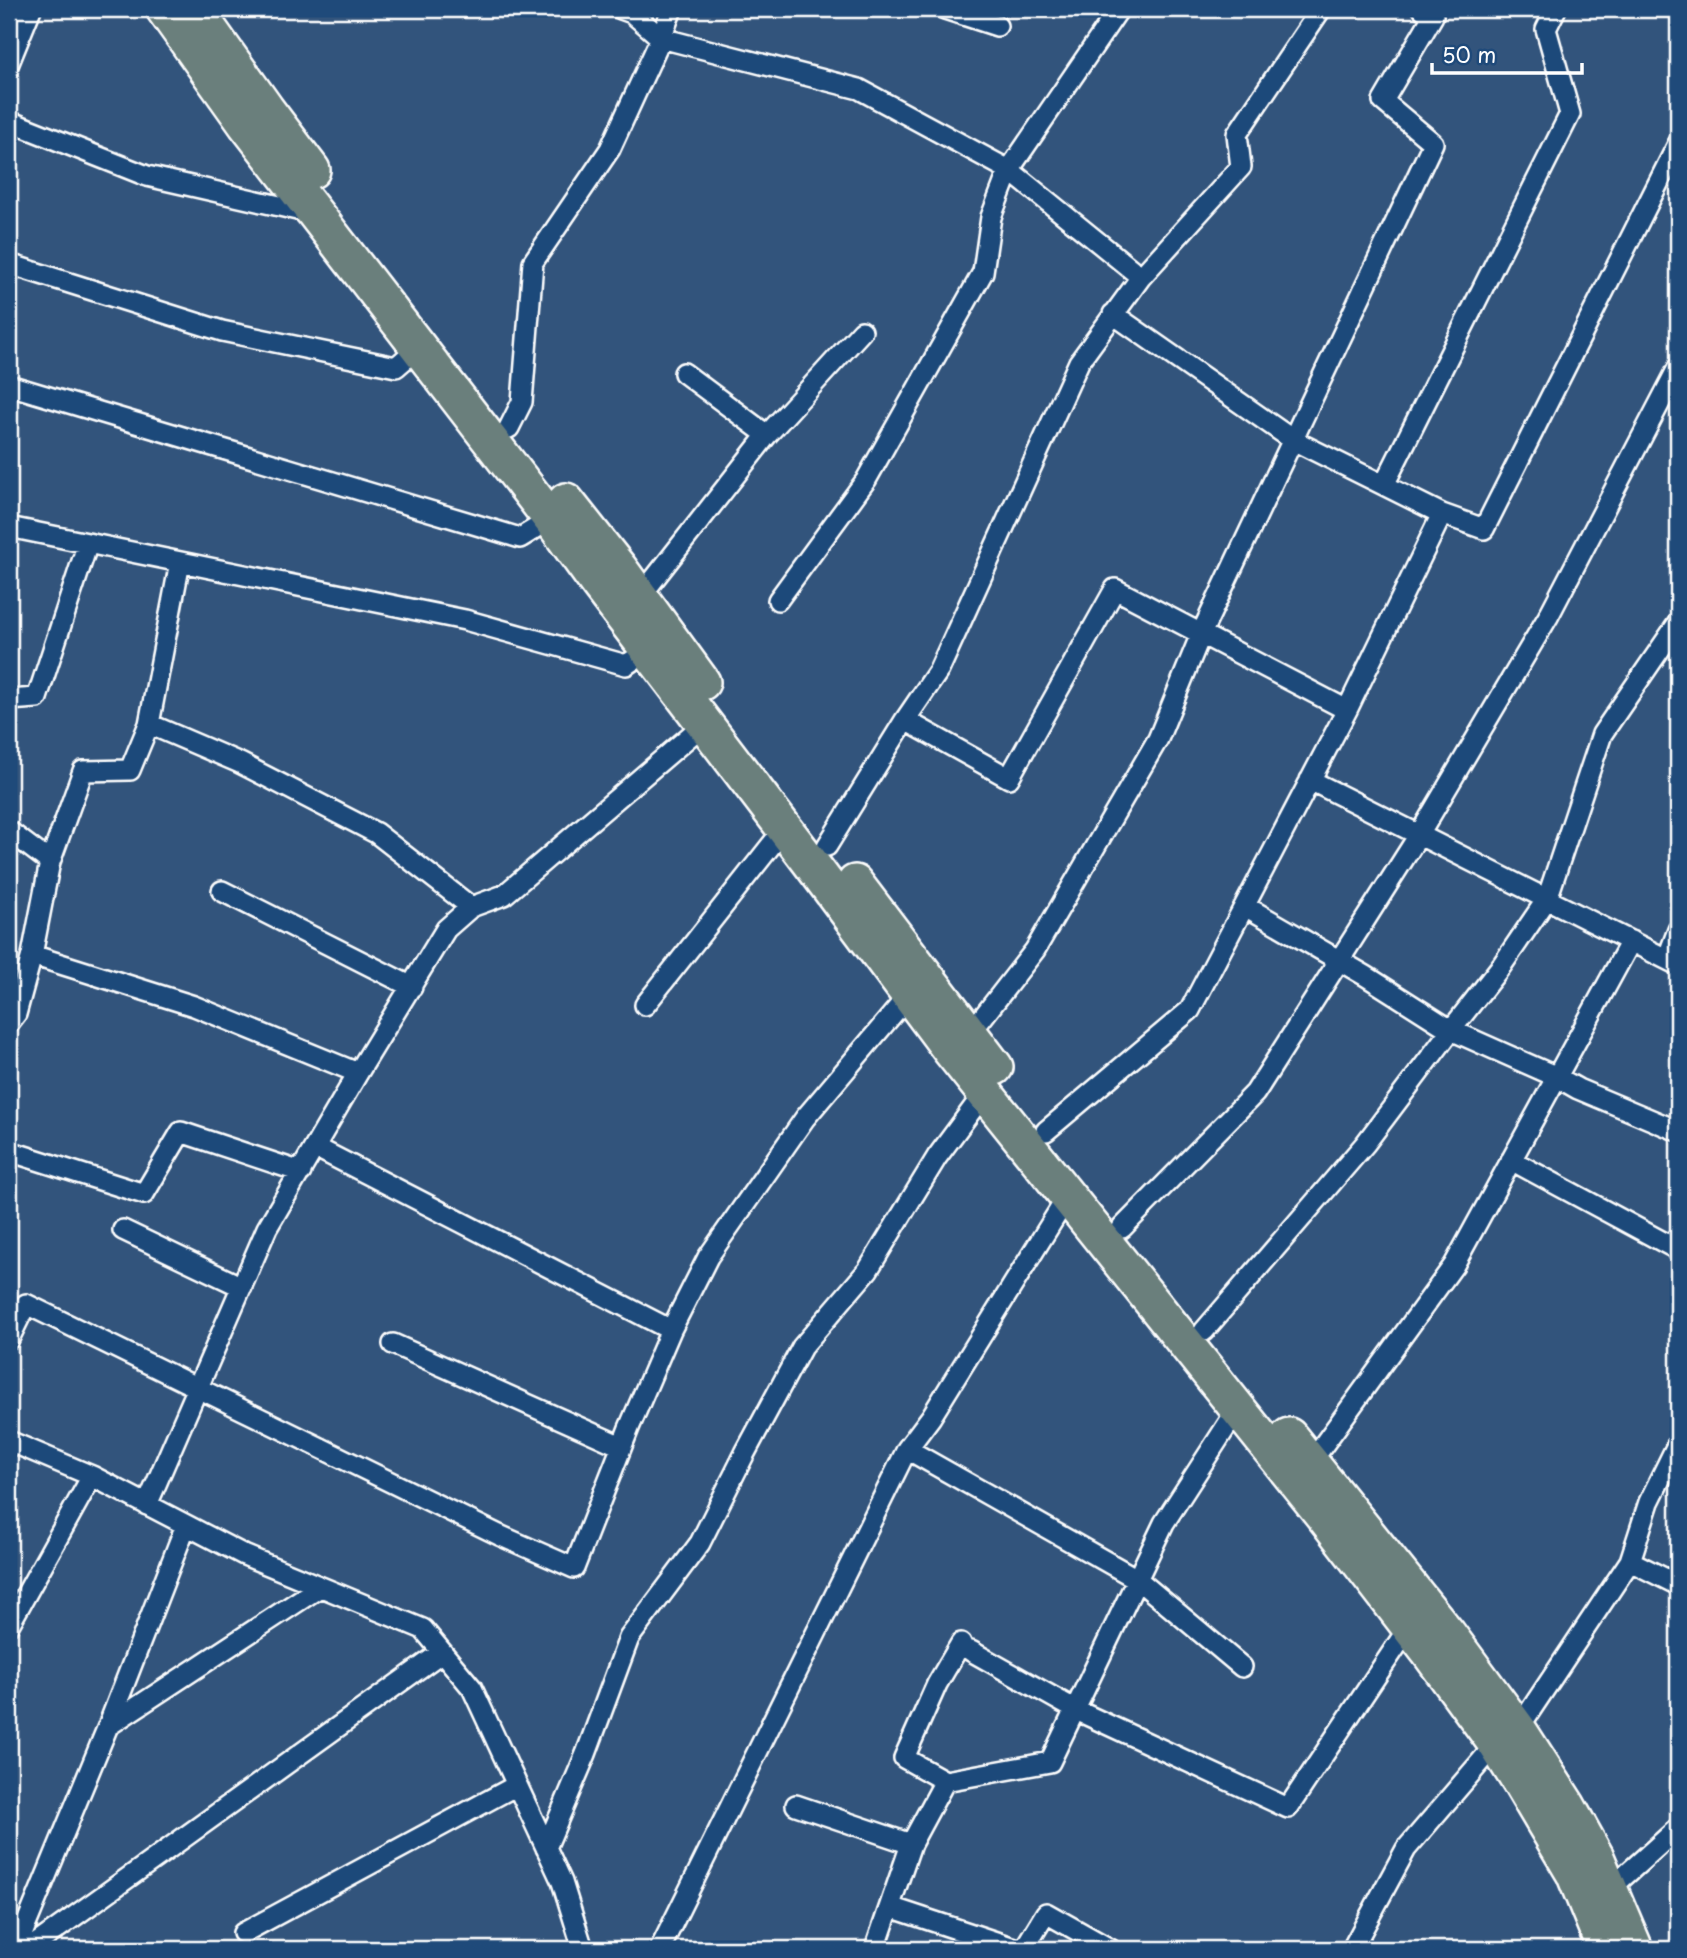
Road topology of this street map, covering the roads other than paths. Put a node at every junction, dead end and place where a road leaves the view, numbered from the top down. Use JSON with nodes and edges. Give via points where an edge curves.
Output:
{"nodes":[{"id":1,"x":31,"y":9,"type":"edge"},
{"id":2,"x":164,"y":9,"type":"edge"},
{"id":3,"x":195,"y":9,"type":"edge"},
{"id":4,"x":621,"y":9,"type":"edge"},
{"id":5,"x":672,"y":9,"type":"edge"},
{"id":6,"x":945,"y":9,"type":"edge"},
{"id":7,"x":1119,"y":9,"type":"edge"},
{"id":8,"x":1321,"y":9,"type":"edge"},
{"id":9,"x":1423,"y":9,"type":"edge"},
{"id":10,"x":1556,"y":9,"type":"edge"},
{"id":11,"x":997,"y":26,"type":"dead end"},
{"id":12,"x":661,"y":38,"type":"junction"},
{"id":13,"x":11,"y":54,"type":"edge"},
{"id":14,"x":9,"y":121,"type":"edge"},
{"id":15,"x":1678,"y":144,"type":"edge"},
{"id":16,"x":1009,"y":170,"type":"junction"},
{"id":17,"x":317,"y":215,"type":"junction"},
{"id":18,"x":9,"y":264,"type":"edge"},
{"id":19,"x":1141,"y":277,"type":"junction"},
{"id":20,"x":1114,"y":314,"type":"junction"},
{"id":21,"x":862,"y":331,"type":"dead end"},
{"id":22,"x":426,"y":339,"type":"junction"},
{"id":23,"x":1678,"y":368,"type":"edge"},
{"id":24,"x":684,"y":373,"type":"dead end"},
{"id":25,"x":9,"y":385,"type":"edge"},
{"id":26,"x":509,"y":428,"type":"junction"},
{"id":27,"x":767,"y":435,"type":"junction"},
{"id":28,"x":1293,"y":440,"type":"junction"},
{"id":29,"x":1384,"y":485,"type":"junction"},
{"id":30,"x":560,"y":512,"type":"junction"},
{"id":31,"x":1442,"y":514,"type":"junction"},
{"id":32,"x":9,"y":527,"type":"edge"},
{"id":33,"x":88,"y":542,"type":"junction"},
{"id":34,"x":180,"y":562,"type":"junction"},
{"id":35,"x":640,"y":597,"type":"junction"},
{"id":36,"x":778,"y":600,"type":"dead end"},
{"id":37,"x":1678,"y":623,"type":"edge"},
{"id":38,"x":1201,"y":634,"type":"junction"},
{"id":39,"x":649,"y":650,"type":"junction"},
{"id":40,"x":9,"y":700,"type":"edge"},
{"id":41,"x":1347,"y":710,"type":"junction"},
{"id":42,"x":713,"y":717,"type":"junction"},
{"id":43,"x":905,"y":720,"type":"junction"},
{"id":44,"x":149,"y":724,"type":"junction"},
{"id":45,"x":1310,"y":780,"type":"junction"},
{"id":46,"x":784,"y":829,"type":"junction"},
{"id":47,"x":9,"y":831,"type":"edge"},
{"id":48,"x":1419,"y":835,"type":"junction"},
{"id":49,"x":827,"y":846,"type":"junction"},
{"id":50,"x":50,"y":862,"type":"junction"},
{"id":51,"x":222,"y":891,"type":"dead end"},
{"id":52,"x":1547,"y":899,"type":"junction"},
{"id":53,"x":1245,"y":906,"type":"junction"},
{"id":54,"x":471,"y":907,"type":"junction"},
{"id":55,"x":1678,"y":930,"type":"edge"},
{"id":56,"x":1631,"y":941,"type":"junction"},
{"id":57,"x":32,"y":955,"type":"junction"},
{"id":58,"x":1339,"y":960,"type":"junction"},
{"id":59,"x":1673,"y":962,"type":"edge"},
{"id":60,"x":412,"y":987,"type":"junction"},
{"id":61,"x":908,"y":996,"type":"junction"},
{"id":62,"x":645,"y":1005,"type":"dead end"},
{"id":63,"x":9,"y":1023,"type":"edge"},
{"id":64,"x":1451,"y":1030,"type":"junction"},
{"id":65,"x":969,"y":1035,"type":"junction"},
{"id":66,"x":358,"y":1073,"type":"junction"},
{"id":67,"x":1557,"y":1077,"type":"junction"},
{"id":68,"x":985,"y":1093,"type":"junction"},
{"id":69,"x":1678,"y":1131,"type":"edge"},
{"id":70,"x":1037,"y":1138,"type":"junction"},
{"id":71,"x":316,"y":1147,"type":"junction"},
{"id":72,"x":9,"y":1151,"type":"edge"},
{"id":73,"x":1511,"y":1160,"type":"junction"},
{"id":74,"x":301,"y":1171,"type":"junction"},
{"id":75,"x":1068,"y":1196,"type":"junction"},
{"id":76,"x":1122,"y":1228,"type":"junction"},
{"id":77,"x":123,"y":1230,"type":"dead end"},
{"id":78,"x":1678,"y":1250,"type":"edge"},
{"id":79,"x":242,"y":1287,"type":"junction"},
{"id":80,"x":671,"y":1330,"type":"junction"},
{"id":81,"x":1196,"y":1338,"type":"junction"},
{"id":82,"x":9,"y":1339,"type":"edge"},
{"id":83,"x":393,"y":1344,"type":"dead end"},
{"id":84,"x":198,"y":1387,"type":"junction"},
{"id":85,"x":1246,"y":1402,"type":"junction"},
{"id":86,"x":9,"y":1441,"type":"edge"},
{"id":87,"x":1678,"y":1443,"type":"edge"},
{"id":88,"x":621,"y":1446,"type":"junction"},
{"id":89,"x":907,"y":1450,"type":"junction"},
{"id":90,"x":1311,"y":1462,"type":"junction"},
{"id":91,"x":92,"y":1476,"type":"junction"},
{"id":92,"x":147,"y":1505,"type":"junction"},
{"id":93,"x":186,"y":1525,"type":"junction"},
{"id":94,"x":1630,"y":1561,"type":"junction"},
{"id":95,"x":1138,"y":1579,"type":"junction"},
{"id":96,"x":1678,"y":1585,"type":"edge"},
{"id":97,"x":320,"y":1587,"type":"junction"},
{"id":98,"x":9,"y":1625,"type":"edge"},
{"id":99,"x":1409,"y":1627,"type":"junction"},
{"id":100,"x":442,"y":1652,"type":"junction"},
{"id":101,"x":1242,"y":1667,"type":"dead end"},
{"id":102,"x":1076,"y":1710,"type":"junction"},
{"id":103,"x":108,"y":1726,"type":"junction"},
{"id":104,"x":1507,"y":1737,"type":"junction"},
{"id":105,"x":945,"y":1781,"type":"junction"},
{"id":106,"x":517,"y":1785,"type":"junction"},
{"id":107,"x":796,"y":1805,"type":"dead end"},
{"id":108,"x":1678,"y":1828,"type":"edge"},
{"id":109,"x":911,"y":1844,"type":"junction"},
{"id":110,"x":546,"y":1849,"type":"junction"},
{"id":111,"x":1598,"y":1896,"type":"junction"},
{"id":112,"x":890,"y":1907,"type":"junction"},
{"id":113,"x":57,"y":1929,"type":"junction"},
{"id":114,"x":243,"y":1933,"type":"dead end"},
{"id":115,"x":16,"y":1949,"type":"edge"},
{"id":116,"x":29,"y":1949,"type":"edge"},
{"id":117,"x":57,"y":1949,"type":"edge"},
{"id":118,"x":583,"y":1949,"type":"edge"},
{"id":119,"x":660,"y":1949,"type":"edge"},
{"id":120,"x":875,"y":1949,"type":"edge"},
{"id":121,"x":1017,"y":1949,"type":"edge"},
{"id":122,"x":1024,"y":1949,"type":"edge"},
{"id":123,"x":1110,"y":1949,"type":"edge"},
{"id":124,"x":1352,"y":1949,"type":"edge"},
{"id":125,"x":1605,"y":1949,"type":"edge"},
{"id":126,"x":1635,"y":1949,"type":"edge"}],
"edges":[{"from":1,"to":13,"type":"street"},
{"from":2,"to":17,"type":"highway"},
{"from":3,"to":22,"type":"highway"},
{"from":4,"to":12,"type":"street"},
{"from":5,"to":12,"type":"street"},
{"from":6,"to":11,"type":"street"},
{"from":7,"to":16,"type":"street"},
{"from":8,"to":19,"type":"street","via":[[1237,134],[1241,167]]},
{"from":9,"to":28,"type":"street","via":[[1433,16],[1383,101],[1433,144]]},
{"from":10,"to":29,"type":"street","via":[[1546,29],[1570,114]]},
{"from":12,"to":16,"type":"street","via":[[859,89]]},
{"from":12,"to":26,"type":"street","via":[[610,149],[533,262],[522,402]]},
{"from":14,"to":17,"type":"street","via":[[146,176]]},
{"from":15,"to":31,"type":"street","via":[[1484,529]]},
{"from":16,"to":19,"type":"street"},
{"from":16,"to":36,"type":"street","via":[[991,217],[983,272],[866,480]]},
{"from":17,"to":22,"type":"highway"},
{"from":18,"to":22,"type":"street","via":[[222,331],[382,364],[396,366]]},
{"from":19,"to":20,"type":"street"},
{"from":20,"to":28,"type":"street"},
{"from":20,"to":43,"type":"street","via":[[1079,362],[939,670]]},
{"from":21,"to":27,"type":"street"},
{"from":22,"to":26,"type":"highway"},
{"from":22,"to":30,"type":"highway"},
{"from":23,"to":48,"type":"street","via":[[1548,617]]},
{"from":24,"to":27,"type":"street"},
{"from":25,"to":30,"type":"street","via":[[520,538]]},
{"from":26,"to":30,"type":"highway"},
{"from":27,"to":35,"type":"street"},
{"from":28,"to":29,"type":"street"},
{"from":28,"to":38,"type":"street"},
{"from":29,"to":31,"type":"street"},
{"from":30,"to":35,"type":"highway"},
{"from":30,"to":39,"type":"highway"},
{"from":31,"to":41,"type":"street"},
{"from":32,"to":33,"type":"street"},
{"from":33,"to":34,"type":"street"},
{"from":33,"to":40,"type":"street","via":[[37,698]]},
{"from":34,"to":39,"type":"street","via":[[465,620],[625,665]]},
{"from":34,"to":44,"type":"street"},
{"from":35,"to":42,"type":"highway"},
{"from":37,"to":52,"type":"street","via":[[1602,734]]},
{"from":38,"to":41,"type":"street"},
{"from":38,"to":43,"type":"street","via":[[1115,589],[1009,778]]},
{"from":38,"to":65,"type":"street","via":[[1158,739],[1035,950]]},
{"from":39,"to":42,"type":"highway"},
{"from":41,"to":45,"type":"street"},
{"from":42,"to":46,"type":"highway"},
{"from":42,"to":49,"type":"highway"},
{"from":42,"to":54,"type":"street","via":[[505,895]]},
{"from":43,"to":49,"type":"street"},
{"from":44,"to":50,"type":"street","via":[[130,770],[83,771]]},
{"from":44,"to":54,"type":"street","via":[[240,763],[376,833]]},
{"from":45,"to":48,"type":"street"},
{"from":45,"to":53,"type":"street"},
{"from":46,"to":61,"type":"highway"},
{"from":46,"to":62,"type":"street"},
{"from":47,"to":50,"type":"street"},
{"from":48,"to":52,"type":"street"},
{"from":48,"to":58,"type":"street"},
{"from":49,"to":65,"type":"highway"},
{"from":50,"to":57,"type":"street"},
{"from":51,"to":60,"type":"street"},
{"from":52,"to":56,"type":"street"},
{"from":52,"to":64,"type":"street"},
{"from":53,"to":58,"type":"street"},
{"from":53,"to":70,"type":"street","via":[[1191,1010]]},
{"from":54,"to":60,"type":"street","via":[[446,929]]},
{"from":55,"to":59,"type":"street"},
{"from":56,"to":59,"type":"street"},
{"from":56,"to":67,"type":"street"},
{"from":57,"to":63,"type":"street","via":[[16,1014]]},
{"from":57,"to":66,"type":"street","via":[[194,1006]]},
{"from":58,"to":64,"type":"street"},
{"from":58,"to":76,"type":"street","via":[[1255,1093]]},
{"from":60,"to":66,"type":"street"},
{"from":61,"to":68,"type":"highway"},
{"from":61,"to":80,"type":"street","via":[[805,1118],[708,1258]]},
{"from":64,"to":67,"type":"street"},
{"from":64,"to":81,"type":"street","via":[[1365,1144]]},
{"from":65,"to":70,"type":"highway"},
{"from":66,"to":71,"type":"street"},
{"from":67,"to":69,"type":"street"},
{"from":67,"to":73,"type":"street"},
{"from":68,"to":70,"type":"highway"},
{"from":68,"to":110,"type":"street","via":[[937,1157],[869,1270],[802,1347],[700,1543],[629,1638]]},
{"from":70,"to":75,"type":"highway"},
{"from":70,"to":76,"type":"highway"},
{"from":71,"to":74,"type":"street"},
{"from":71,"to":80,"type":"street"},
{"from":72,"to":74,"type":"street","via":[[144,1194],[181,1132]]},
{"from":73,"to":78,"type":"street"},
{"from":73,"to":90,"type":"street","via":[[1454,1265]]},
{"from":74,"to":79,"type":"street","via":[[267,1228]]},
{"from":75,"to":81,"type":"highway"},
{"from":75,"to":89,"type":"street"},
{"from":76,"to":81,"type":"highway"},
{"from":77,"to":79,"type":"street"},
{"from":79,"to":84,"type":"street"},
{"from":80,"to":88,"type":"street"},
{"from":81,"to":85,"type":"highway"},
{"from":82,"to":84,"type":"street","via":[[26,1304]]},
{"from":83,"to":88,"type":"street"},
{"from":84,"to":88,"type":"street","via":[[574,1568]]},
{"from":84,"to":92,"type":"street"},
{"from":85,"to":90,"type":"highway"},
{"from":85,"to":95,"type":"street","via":[[1164,1524]]},
{"from":85,"to":99,"type":"highway","via":[[1327,1520]]},
{"from":86,"to":91,"type":"street"},
{"from":87,"to":94,"type":"street","via":[[1649,1502]]},
{"from":89,"to":95,"type":"street"},
{"from":89,"to":119,"type":"street"},
{"from":90,"to":104,"type":"highway","via":[[1440,1623]]},
{"from":91,"to":92,"type":"street"},
{"from":91,"to":98,"type":"street"},
{"from":92,"to":93,"type":"street"},
{"from":93,"to":97,"type":"street"},
{"from":93,"to":103,"type":"street"},
{"from":94,"to":96,"type":"street"},
{"from":94,"to":104,"type":"street"},
{"from":95,"to":101,"type":"street"},
{"from":95,"to":102,"type":"street"},
{"from":97,"to":100,"type":"street","via":[[423,1629]]},
{"from":97,"to":103,"type":"street"},
{"from":99,"to":102,"type":"street","via":[[1288,1808]]},
{"from":99,"to":104,"type":"highway"},
{"from":100,"to":106,"type":"street","via":[[472,1688]]},
{"from":100,"to":113,"type":"street"},
{"from":102,"to":105,"type":"street","via":[[1050,1762]]},
{"from":102,"to":105,"type":"street","via":[[966,1647],[937,1684],[904,1758]]},
{"from":103,"to":115,"type":"street"},
{"from":104,"to":111,"type":"highway","via":[[1574,1872]]},
{"from":104,"to":124,"type":"street","via":[[1406,1849]]},
{"from":105,"to":109,"type":"street"},
{"from":106,"to":110,"type":"street"},
{"from":106,"to":114,"type":"street"},
{"from":107,"to":109,"type":"street"},
{"from":108,"to":111,"type":"street"},
{"from":109,"to":112,"type":"street"},
{"from":110,"to":118,"type":"street","via":[[562,1882]]},
{"from":111,"to":125,"type":"highway"},
{"from":111,"to":126,"type":"highway"},
{"from":112,"to":120,"type":"street"},
{"from":112,"to":121,"type":"street"},
{"from":113,"to":116,"type":"street"},
{"from":113,"to":117,"type":"street"},
{"from":122,"to":123,"type":"street","via":[[1046,1913]]}]}
